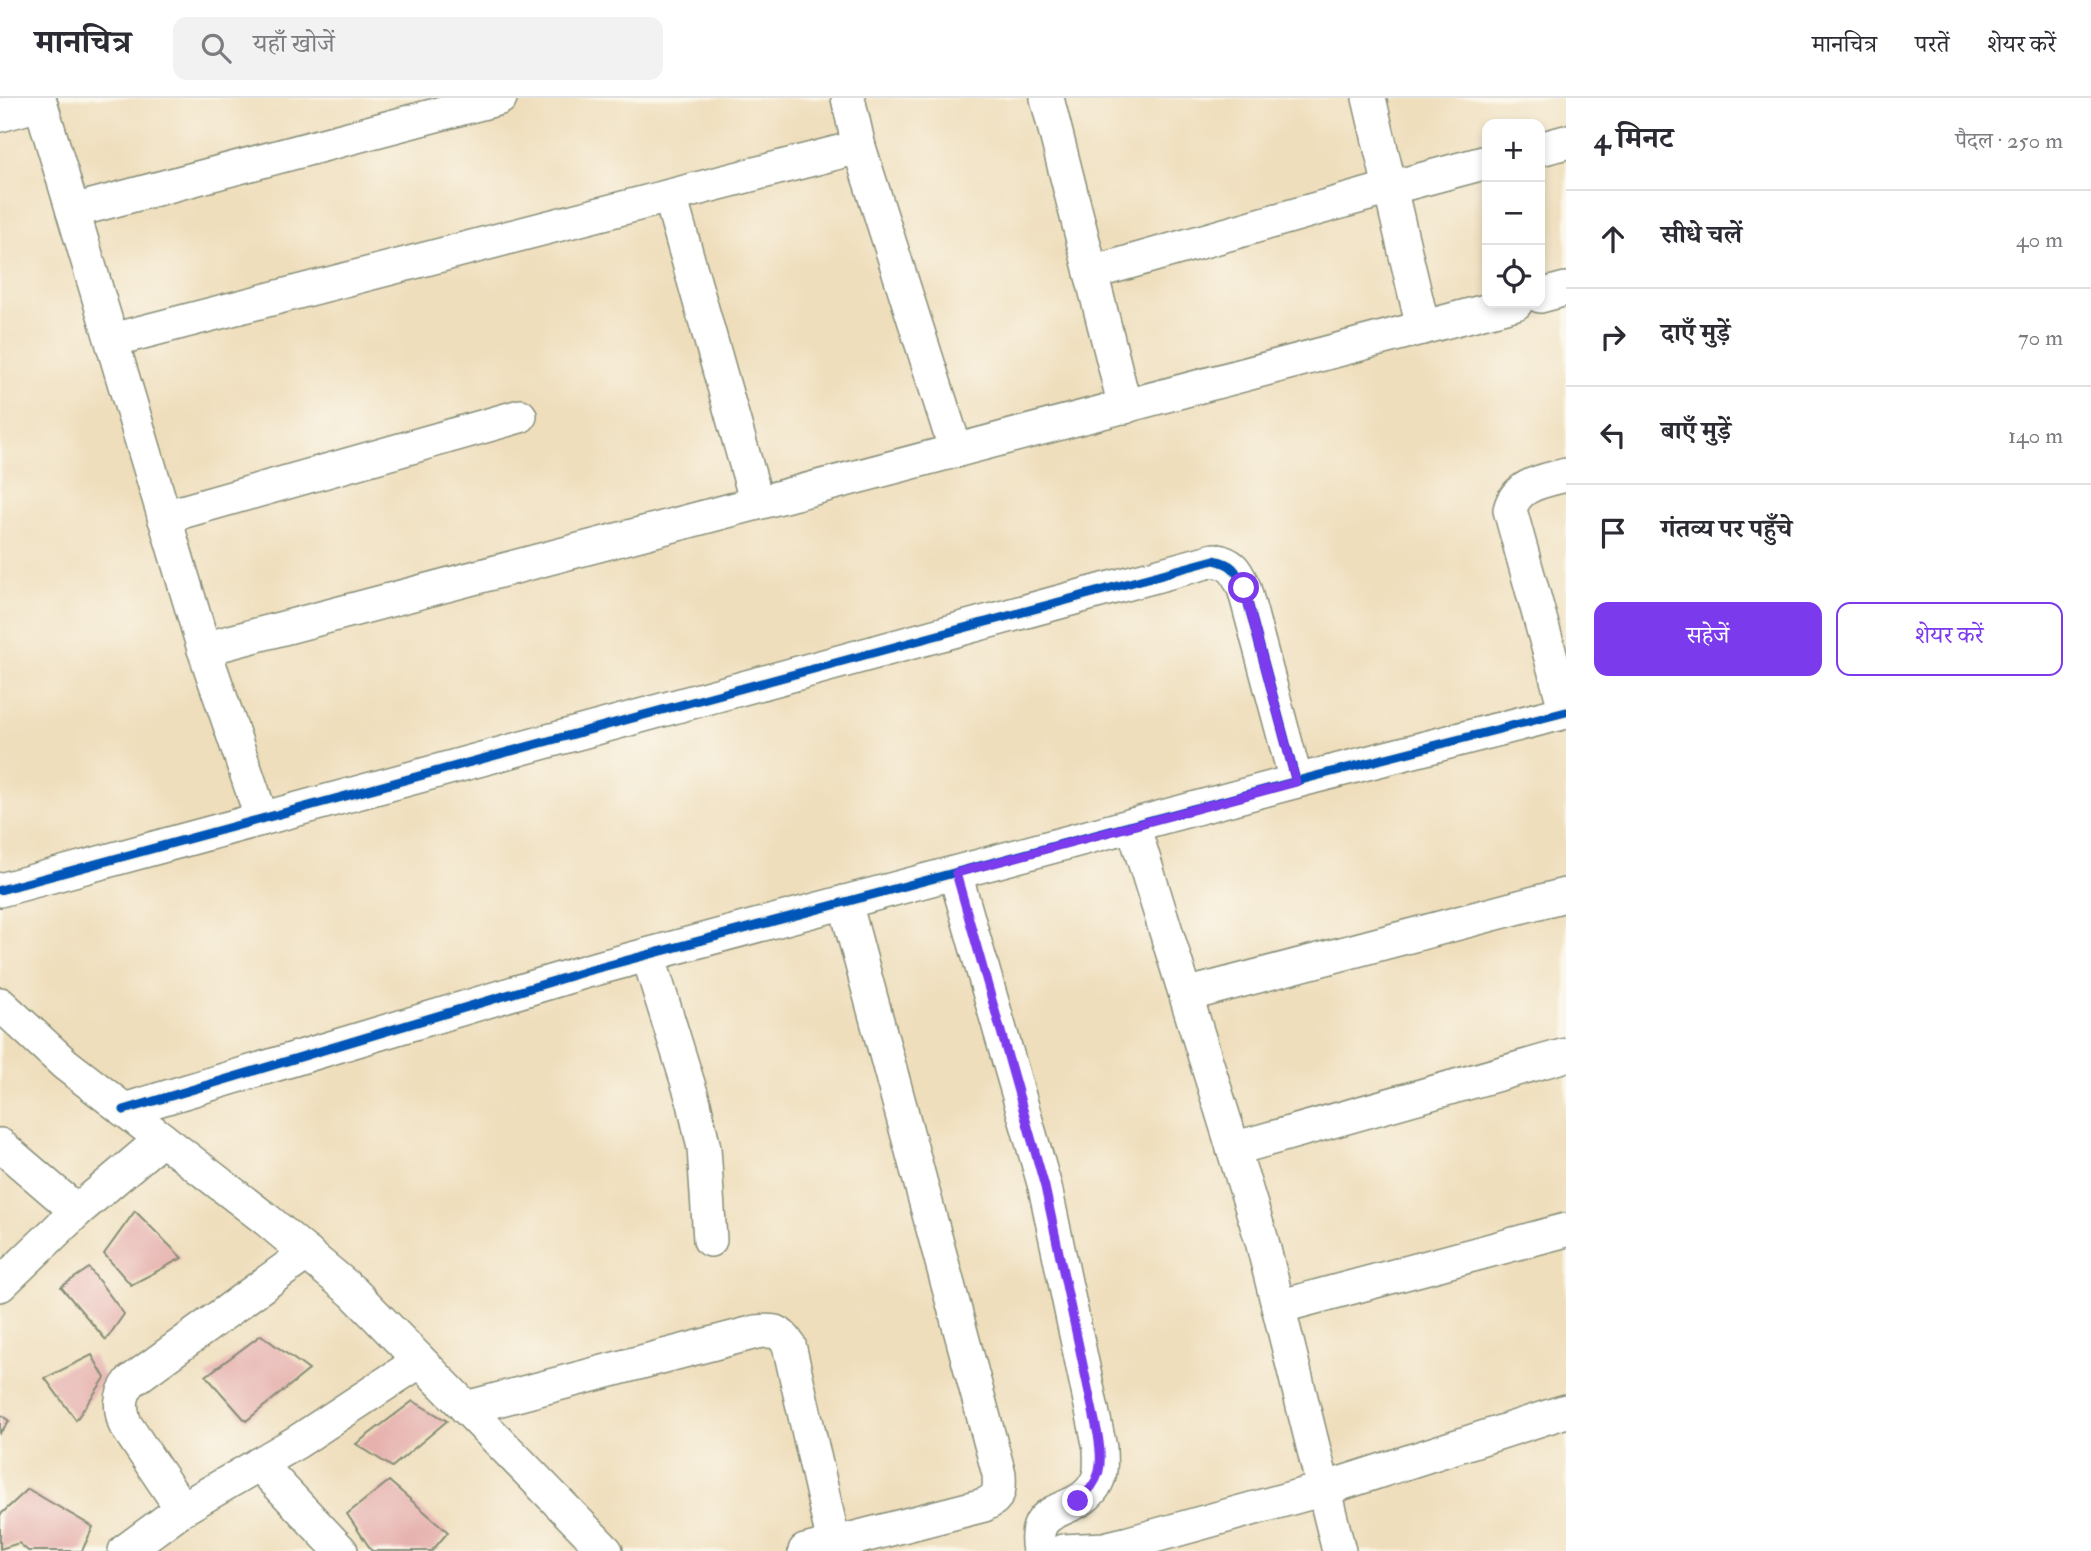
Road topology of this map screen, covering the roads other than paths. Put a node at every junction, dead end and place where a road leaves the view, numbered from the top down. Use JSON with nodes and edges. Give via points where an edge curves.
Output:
{"nodes":[{"id":1,"x":500,"y":98,"type":"edge"},
{"id":2,"x":848,"y":98,"type":"edge"},
{"id":3,"x":1046,"y":98,"type":"edge"},
{"id":4,"x":1369,"y":98,"type":"edge"},
{"id":5,"x":40,"y":101,"type":"edge"},
{"id":6,"x":0,"y":114,"type":"edge"},
{"id":7,"x":1566,"y":142,"type":"edge"},
{"id":8,"x":859,"y":147,"type":"junction"},
{"id":9,"x":1545,"y":148,"type":"edge"},
{"id":10,"x":1482,"y":163,"type":"edge"},
{"id":11,"x":1390,"y":188,"type":"junction"},
{"id":12,"x":670,"y":197,"type":"junction"},
{"id":13,"x":73,"y":211,"type":"junction"},
{"id":14,"x":1091,"y":273,"type":"junction"},
{"id":15,"x":1566,"y":289,"type":"edge"},
{"id":16,"x":1545,"y":295,"type":"edge"},
{"id":17,"x":1497,"y":308,"type":"edge"},
{"id":18,"x":1423,"y":328,"type":"junction"},
{"id":19,"x":112,"y":340,"type":"junction"},
{"id":20,"x":1125,"y":407,"type":"junction"},
{"id":21,"x":520,"y":416,"type":"dead end"},
{"id":22,"x":956,"y":451,"type":"junction"},
{"id":23,"x":1566,"y":475,"type":"edge"},
{"id":24,"x":757,"y":503,"type":"junction"},
{"id":25,"x":164,"y":517,"type":"junction"},
{"id":26,"x":204,"y":649,"type":"junction"},
{"id":27,"x":1566,"y":712,"type":"edge"},
{"id":28,"x":1296,"y":782,"type":"junction"},
{"id":29,"x":262,"y":819,"type":"junction"},
{"id":30,"x":1133,"y":825,"type":"junction"},
{"id":31,"x":956,"y":873,"type":"junction"},
{"id":32,"x":0,"y":890,"type":"edge"},
{"id":33,"x":1565,"y":895,"type":"edge"},
{"id":34,"x":845,"y":902,"type":"junction"},
{"id":35,"x":648,"y":955,"type":"junction"},
{"id":36,"x":1186,"y":995,"type":"junction"},
{"id":37,"x":0,"y":1004,"type":"edge"},
{"id":38,"x":1566,"y":1055,"type":"edge"},
{"id":39,"x":124,"y":1110,"type":"junction"},
{"id":40,"x":162,"y":1139,"type":"junction"},
{"id":41,"x":0,"y":1145,"type":"edge"},
{"id":42,"x":1233,"y":1149,"type":"junction"},
{"id":43,"x":77,"y":1211,"type":"junction"},
{"id":44,"x":1566,"y":1230,"type":"edge"},
{"id":45,"x":710,"y":1240,"type":"dead end"},
{"id":46,"x":307,"y":1253,"type":"junction"},
{"id":47,"x":0,"y":1285,"type":"edge"},
{"id":48,"x":1278,"y":1307,"type":"junction"},
{"id":49,"x":420,"y":1361,"type":"junction"},
{"id":50,"x":466,"y":1408,"type":"junction"},
{"id":51,"x":1566,"y":1412,"type":"edge"},
{"id":52,"x":259,"y":1464,"type":"junction"},
{"id":53,"x":1324,"y":1489,"type":"junction"},
{"id":54,"x":182,"y":1509,"type":"junction"},
{"id":55,"x":820,"y":1547,"type":"edge"},
{"id":56,"x":125,"y":1551,"type":"edge"},
{"id":57,"x":341,"y":1551,"type":"edge"},
{"id":58,"x":606,"y":1551,"type":"edge"},
{"id":59,"x":1039,"y":1551,"type":"edge"},
{"id":60,"x":1063,"y":1551,"type":"edge"},
{"id":61,"x":1339,"y":1551,"type":"edge"}],
"edges":[{"from":1,"to":13,"type":"street"},
{"from":2,"to":8,"type":"street"},
{"from":3,"to":14,"type":"street"},
{"from":4,"to":11,"type":"street"},
{"from":5,"to":6,"type":"street"},
{"from":5,"to":13,"type":"street"},
{"from":7,"to":9,"type":"street"},
{"from":8,"to":12,"type":"street"},
{"from":8,"to":22,"type":"street"},
{"from":10,"to":11,"type":"street"},
{"from":11,"to":14,"type":"street"},
{"from":11,"to":18,"type":"street"},
{"from":12,"to":19,"type":"street"},
{"from":12,"to":24,"type":"street"},
{"from":13,"to":19,"type":"street"},
{"from":14,"to":20,"type":"street"},
{"from":15,"to":16,"type":"street"},
{"from":17,"to":18,"type":"street"},
{"from":18,"to":20,"type":"street"},
{"from":19,"to":25,"type":"street"},
{"from":20,"to":22,"type":"street"},
{"from":21,"to":25,"type":"street"},
{"from":22,"to":24,"type":"street"},
{"from":23,"to":27,"type":"street","via":[[1521,490],[1512,499],[1510,510]]},
{"from":24,"to":26,"type":"street"},
{"from":25,"to":26,"type":"street"},
{"from":26,"to":29,"type":"street"},
{"from":27,"to":28,"type":"street"},
{"from":28,"to":29,"type":"street","via":[[1244,588],[1237,572],[1226,562],[1214,560]]},
{"from":28,"to":30,"type":"street"},
{"from":29,"to":32,"type":"street"},
{"from":30,"to":31,"type":"street"},
{"from":30,"to":36,"type":"street"},
{"from":31,"to":34,"type":"street"},
{"from":31,"to":59,"type":"street","via":[[1045,1187],[1100,1448],[1098,1481],[1078,1501],[1039,1524]]},
{"from":33,"to":36,"type":"street"},
{"from":34,"to":35,"type":"street"},
{"from":34,"to":55,"type":"street","via":[[1000,1485],[999,1495],[984,1505]]},
{"from":35,"to":39,"type":"street"},
{"from":35,"to":45,"type":"street","via":[[704,1148]]},
{"from":36,"to":42,"type":"street"},
{"from":37,"to":39,"type":"street"},
{"from":38,"to":42,"type":"street"},
{"from":39,"to":40,"type":"street"},
{"from":40,"to":43,"type":"street"},
{"from":40,"to":46,"type":"street"},
{"from":41,"to":43,"type":"street"},
{"from":42,"to":48,"type":"street"},
{"from":43,"to":47,"type":"street"},
{"from":44,"to":48,"type":"street"},
{"from":46,"to":49,"type":"street","via":[[353,1292]]},
{"from":46,"to":54,"type":"street","via":[[123,1391],[125,1424]]},
{"from":48,"to":53,"type":"street"},
{"from":49,"to":50,"type":"street"},
{"from":49,"to":52,"type":"street"},
{"from":50,"to":55,"type":"street","via":[[756,1332],[783,1335],[789,1345]]},
{"from":50,"to":58,"type":"street"},
{"from":51,"to":53,"type":"street"},
{"from":52,"to":54,"type":"street"},
{"from":52,"to":57,"type":"street"},
{"from":53,"to":60,"type":"street","via":[[1112,1548]]},
{"from":53,"to":61,"type":"street"},
{"from":54,"to":56,"type":"street"}]}
